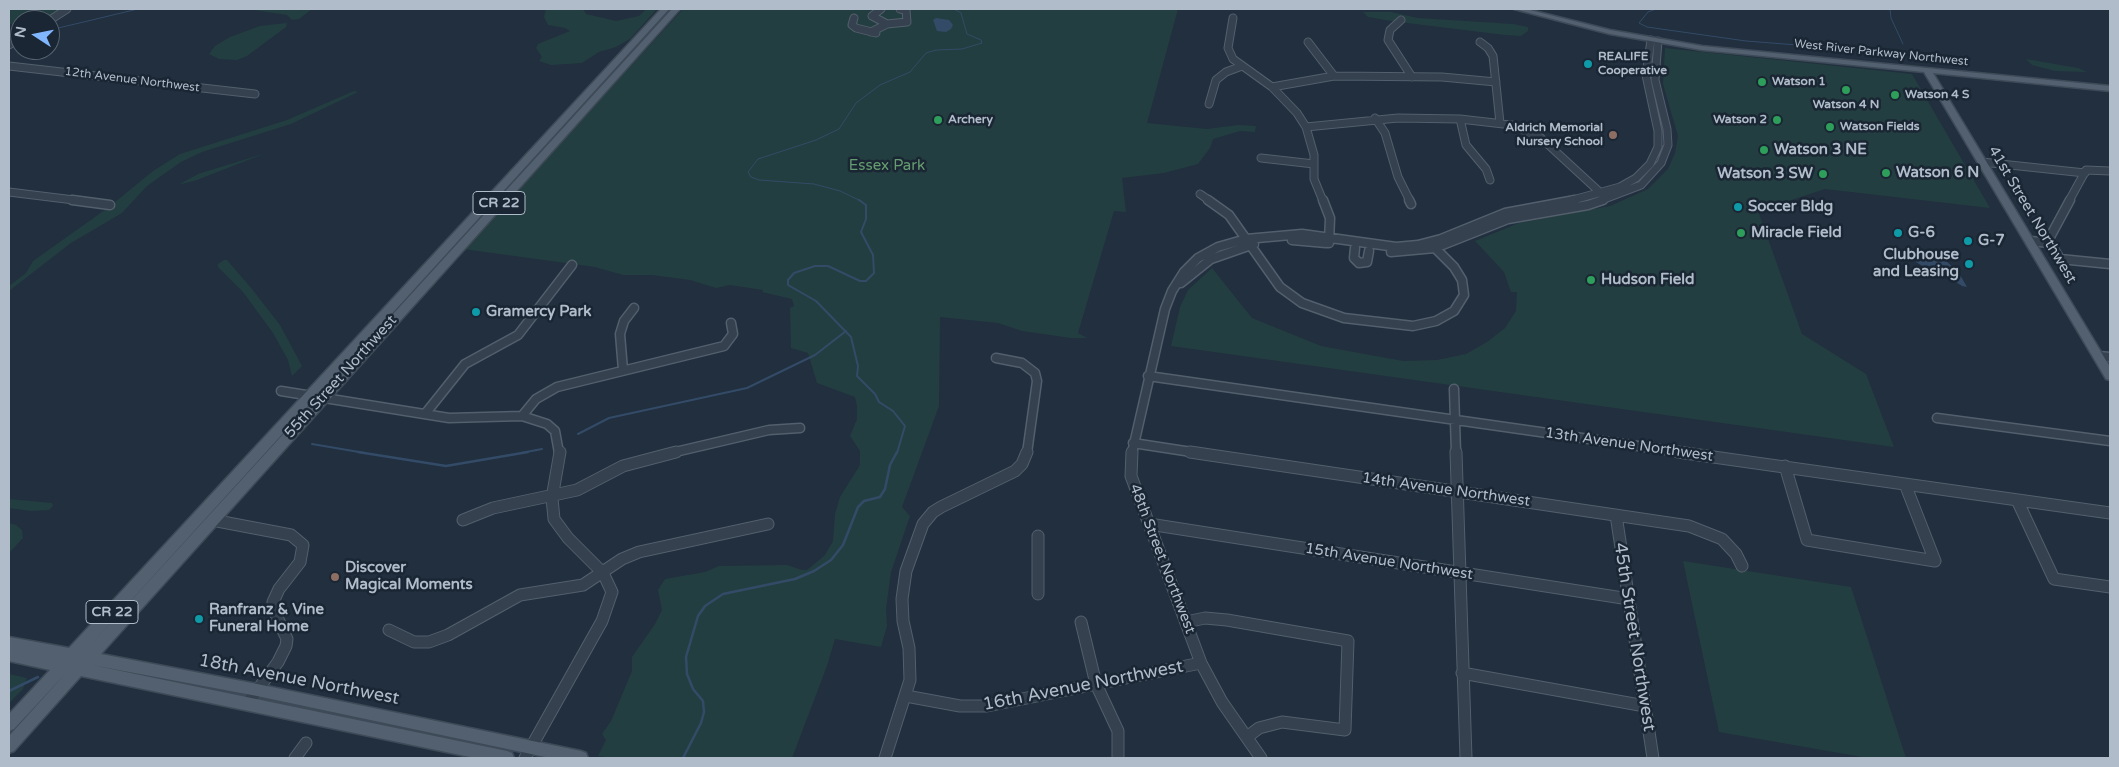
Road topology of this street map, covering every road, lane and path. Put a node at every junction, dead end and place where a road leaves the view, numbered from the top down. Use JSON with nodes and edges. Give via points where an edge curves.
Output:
{"nodes":[{"id":1,"x":666,"y":9,"type":"edge"},
{"id":2,"x":676,"y":9,"type":"edge"},
{"id":3,"x":880,"y":9,"type":"edge"},
{"id":4,"x":900,"y":9,"type":"edge"},
{"id":5,"x":1518,"y":9,"type":"edge"},
{"id":6,"x":854,"y":18,"type":"dead end"},
{"id":7,"x":1234,"y":18,"type":"dead end"},
{"id":8,"x":1401,"y":20,"type":"dead end"},
{"id":9,"x":887,"y":24,"type":"junction"},
{"id":10,"x":871,"y":32,"type":"junction"},
{"id":11,"x":878,"y":34,"type":"dead end"},
{"id":12,"x":1654,"y":41,"type":"junction"},
{"id":13,"x":1308,"y":42,"type":"dead end"},
{"id":14,"x":1480,"y":42,"type":"dead end"},
{"id":15,"x":9,"y":66,"type":"edge"},
{"id":16,"x":1242,"y":66,"type":"junction"},
{"id":17,"x":1928,"y":70,"type":"junction"},
{"id":18,"x":1334,"y":76,"type":"junction"},
{"id":19,"x":1412,"y":77,"type":"junction"},
{"id":20,"x":1496,"y":82,"type":"junction"},
{"id":21,"x":1272,"y":87,"type":"junction"},
{"id":22,"x":2110,"y":88,"type":"edge"},
{"id":23,"x":255,"y":94,"type":"dead end"},
{"id":24,"x":1209,"y":104,"type":"dead end"},
{"id":25,"x":1375,"y":118,"type":"junction"},
{"id":26,"x":1460,"y":119,"type":"junction"},
{"id":27,"x":1500,"y":123,"type":"junction"},
{"id":28,"x":1306,"y":127,"type":"junction"},
{"id":29,"x":1261,"y":158,"type":"dead end"},
{"id":30,"x":1982,"y":162,"type":"junction"},
{"id":31,"x":1314,"y":164,"type":"junction"},
{"id":32,"x":2110,"y":171,"type":"edge"},
{"id":33,"x":2085,"y":173,"type":"junction"},
{"id":34,"x":1490,"y":180,"type":"dead end"},
{"id":35,"x":9,"y":192,"type":"edge"},
{"id":36,"x":1200,"y":194,"type":"dead end"},
{"id":37,"x":1605,"y":197,"type":"junction"},
{"id":38,"x":1411,"y":204,"type":"dead end"},
{"id":39,"x":110,"y":205,"type":"dead end"},
{"id":40,"x":1330,"y":240,"type":"junction"},
{"id":41,"x":2030,"y":241,"type":"junction"},
{"id":42,"x":1248,"y":242,"type":"junction"},
{"id":43,"x":2050,"y":243,"type":"junction"},
{"id":44,"x":1432,"y":245,"type":"junction"},
{"id":45,"x":1355,"y":248,"type":"junction"},
{"id":46,"x":1369,"y":251,"type":"junction"},
{"id":47,"x":2110,"y":264,"type":"edge"},
{"id":48,"x":572,"y":265,"type":"dead end"},
{"id":49,"x":1172,"y":291,"type":"joint"},
{"id":50,"x":634,"y":308,"type":"dead end"},
{"id":51,"x":731,"y":323,"type":"dead end"},
{"id":52,"x":1156,"y":344,"type":"joint"},
{"id":53,"x":2098,"y":356,"type":"junction"},
{"id":54,"x":2110,"y":357,"type":"edge"},
{"id":55,"x":996,"y":358,"type":"dead end"},
{"id":56,"x":623,"y":370,"type":"junction"},
{"id":57,"x":1148,"y":376,"type":"junction"},
{"id":58,"x":2110,"y":376,"type":"edge"},
{"id":59,"x":1454,"y":389,"type":"dead end"},
{"id":60,"x":280,"y":391,"type":"dead end"},
{"id":61,"x":316,"y":397,"type":"junction"},
{"id":62,"x":425,"y":414,"type":"junction"},
{"id":63,"x":522,"y":416,"type":"junction"},
{"id":64,"x":1937,"y":418,"type":"dead end"},
{"id":65,"x":1455,"y":420,"type":"junction"},
{"id":66,"x":800,"y":428,"type":"dead end"},
{"id":67,"x":2110,"y":441,"type":"edge"},
{"id":68,"x":1133,"y":443,"type":"junction"},
{"id":69,"x":1785,"y":466,"type":"junction"},
{"id":70,"x":1905,"y":484,"type":"junction"},
{"id":71,"x":1457,"y":492,"type":"junction"},
{"id":72,"x":552,"y":498,"type":"junction"},
{"id":73,"x":2017,"y":500,"type":"junction"},
{"id":74,"x":2110,"y":513,"type":"edge"},
{"id":75,"x":1616,"y":515,"type":"junction"},
{"id":76,"x":212,"y":520,"type":"junction"},
{"id":77,"x":463,"y":520,"type":"dead end"},
{"id":78,"x":768,"y":524,"type":"dead end"},
{"id":79,"x":1149,"y":524,"type":"junction"},
{"id":80,"x":1038,"y":536,"type":"dead end"},
{"id":81,"x":1742,"y":566,"type":"dead end"},
{"id":82,"x":603,"y":573,"type":"junction"},
{"id":83,"x":1460,"y":573,"type":"junction"},
{"id":84,"x":2110,"y":587,"type":"edge"},
{"id":85,"x":1038,"y":594,"type":"dead end"},
{"id":86,"x":1629,"y":599,"type":"junction"},
{"id":87,"x":1080,"y":622,"type":"dead end"},
{"id":88,"x":1186,"y":622,"type":"junction"},
{"id":89,"x":389,"y":630,"type":"dead end"},
{"id":90,"x":9,"y":643,"type":"edge"},
{"id":91,"x":9,"y":655,"type":"edge"},
{"id":92,"x":73,"y":655,"type":"junction"},
{"id":93,"x":88,"y":658,"type":"junction"},
{"id":94,"x":1201,"y":663,"type":"junction"},
{"id":95,"x":62,"y":666,"type":"junction"},
{"id":96,"x":78,"y":670,"type":"junction"},
{"id":97,"x":1462,"y":674,"type":"junction"},
{"id":98,"x":1096,"y":684,"type":"junction"},
{"id":99,"x":256,"y":690,"type":"junction"},
{"id":100,"x":906,"y":696,"type":"junction"},
{"id":101,"x":246,"y":704,"type":"junction"},
{"id":102,"x":1645,"y":706,"type":"junction"},
{"id":103,"x":9,"y":724,"type":"edge"},
{"id":104,"x":1247,"y":737,"type":"junction"},
{"id":105,"x":306,"y":743,"type":"dead end"},
{"id":106,"x":9,"y":746,"type":"edge"},
{"id":107,"x":528,"y":753,"type":"edge"},
{"id":108,"x":295,"y":758,"type":"edge"},
{"id":109,"x":507,"y":758,"type":"edge"},
{"id":110,"x":581,"y":758,"type":"edge"},
{"id":111,"x":884,"y":758,"type":"edge"},
{"id":112,"x":1118,"y":758,"type":"edge"},
{"id":113,"x":1261,"y":758,"type":"edge"},
{"id":114,"x":1466,"y":758,"type":"edge"},
{"id":115,"x":1653,"y":758,"type":"edge"}],
"edges":[{"from":1,"to":61,"type":"main road","name":"55th Street Northwest","number":"CR 22"},
{"from":2,"to":61,"type":"main road","name":"55th Street Northwest","number":"CR 22"},
{"from":3,"to":9,"type":"street","via":[[872,16]]},
{"from":4,"to":9,"type":"street","via":[[906,10],[907,22]]},
{"from":5,"to":12,"type":"main road","name":"West River Parkway Northwest"},
{"from":6,"to":10,"type":"street","via":[[852,25]]},
{"from":7,"to":16,"type":"street","via":[[1228,48]]},
{"from":8,"to":19,"type":"street","via":[[1390,30],[1388,40]]},
{"from":9,"to":10,"type":"street"},
{"from":10,"to":11,"type":"street"},
{"from":12,"to":17,"type":"main road","name":"West River Parkway Northwest"},
{"from":12,"to":37,"type":"street","via":[[1655,80],[1668,138],[1664,157],[1658,168],[1640,185]]},
{"from":13,"to":18,"type":"street"},
{"from":14,"to":20,"type":"street","via":[[1492,52]]},
{"from":15,"to":23,"type":"street","name":"12th Avenue Northwest"},
{"from":16,"to":21,"type":"street"},
{"from":16,"to":24,"type":"street","via":[[1216,80]]},
{"from":17,"to":22,"type":"main road","name":"West River Parkway Northwest"},
{"from":17,"to":30,"type":"main road","name":"41st Street Northwest"},
{"from":18,"to":19,"type":"street"},
{"from":18,"to":21,"type":"street"},
{"from":19,"to":20,"type":"street"},
{"from":20,"to":27,"type":"street"},
{"from":21,"to":28,"type":"street"},
{"from":25,"to":26,"type":"street"},
{"from":25,"to":28,"type":"street"},
{"from":25,"to":38,"type":"street","via":[[1385,133],[1398,177]]},
{"from":26,"to":27,"type":"street"},
{"from":26,"to":34,"type":"street","via":[[1466,145],[1486,169]]},
{"from":27,"to":37,"type":"street","via":[[1523,128],[1536,135]]},
{"from":28,"to":31,"type":"street","via":[[1313,147]]},
{"from":29,"to":31,"type":"street"},
{"from":30,"to":33,"type":"street"},
{"from":30,"to":41,"type":"main road","name":"41st Street Northwest"},
{"from":31,"to":40,"type":"street","via":[[1314,179],[1330,218]]},
{"from":32,"to":33,"type":"street","via":[[2090,169]]},
{"from":33,"to":43,"type":"street","via":[[2050,237]]},
{"from":35,"to":39,"type":"street"},
{"from":36,"to":42,"type":"street","via":[[1229,215]]},
{"from":37,"to":44,"type":"street","via":[[1508,219]]},
{"from":40,"to":42,"type":"street"},
{"from":40,"to":44,"type":"street","via":[[1396,247]]},
{"from":40,"to":45,"type":"street"},
{"from":41,"to":43,"type":"street"},
{"from":41,"to":53,"type":"main road","name":"41st Street Northwest"},
{"from":42,"to":44,"type":"street","via":[[1274,281],[1302,303],[1344,318],[1404,326],[1436,321],[1454,312],[1462,301],[1464,290],[1457,270]]},
{"from":42,"to":49,"type":"street","via":[[1211,259]]},
{"from":43,"to":47,"type":"street","via":[[2060,259]]},
{"from":44,"to":46,"type":"street","via":[[1403,253]]},
{"from":45,"to":46,"type":"street"},
{"from":45,"to":46,"type":"street","via":[[1354,258],[1359,263],[1367,262]]},
{"from":48,"to":62,"type":"street","via":[[518,335],[465,364]]},
{"from":49,"to":52,"type":"street"},
{"from":50,"to":56,"type":"street","via":[[624,321],[620,334]]},
{"from":51,"to":56,"type":"street","via":[[733,334],[724,346]]},
{"from":52,"to":57,"type":"street","name":"48th Street Northwest"},
{"from":53,"to":54,"type":"street"},
{"from":53,"to":58,"type":"main road","name":"41st Street Northwest"},
{"from":55,"to":100,"type":"street","via":[[1022,363],[1035,373],[1037,381],[1027,452],[1015,471],[941,507],[923,524],[906,572],[902,599],[910,669]]},
{"from":56,"to":63,"type":"street","via":[[557,387],[536,399]]},
{"from":57,"to":65,"type":"street","name":"13th Avenue Northwest"},
{"from":57,"to":68,"type":"street","name":"48th Street Northwest"},
{"from":59,"to":65,"type":"street"},
{"from":60,"to":61,"type":"street"},
{"from":61,"to":62,"type":"street"},
{"from":61,"to":76,"type":"main road","name":"55th Street Northwest","number":"CR 22"},
{"from":61,"to":92,"type":"main road","name":"55th Street Northwest","number":"CR 22"},
{"from":62,"to":63,"type":"street","via":[[468,419]]},
{"from":63,"to":72,"type":"street","via":[[551,426],[558,439],[560,458]]},
{"from":64,"to":67,"type":"street"},
{"from":65,"to":69,"type":"street","name":"13th Avenue Northwest"},
{"from":65,"to":71,"type":"street"},
{"from":66,"to":72,"type":"street","via":[[769,430],[644,459]]},
{"from":68,"to":71,"type":"street","name":"14th Avenue Northwest"},
{"from":68,"to":79,"type":"street","name":"48th Street Northwest","via":[[1131,476]]},
{"from":69,"to":70,"type":"street","name":"13th Avenue Northwest"},
{"from":69,"to":70,"type":"street","via":[[1807,540],[1935,561]]},
{"from":70,"to":73,"type":"street","name":"13th Avenue Northwest"},
{"from":71,"to":75,"type":"street","name":"14th Avenue Northwest"},
{"from":71,"to":83,"type":"street"},
{"from":72,"to":77,"type":"street","via":[[493,508]]},
{"from":72,"to":82,"type":"street","via":[[552,514],[558,527]]},
{"from":73,"to":74,"type":"street","name":"13th Avenue Northwest"},
{"from":73,"to":84,"type":"street","via":[[2054,579]]},
{"from":75,"to":81,"type":"street","name":"14th Avenue Northwest","via":[[1689,526],[1714,534],[1732,547]]},
{"from":75,"to":86,"type":"street","name":"45th Street Northwest"},
{"from":76,"to":93,"type":"main road","name":"55th Street Northwest","number":"CR 22"},
{"from":76,"to":99,"type":"street","via":[[291,535],[303,545],[300,562],[273,602],[287,639],[286,646]]},
{"from":78,"to":82,"type":"street","via":[[644,551],[622,559]]},
{"from":79,"to":83,"type":"street","name":"15th Avenue Northwest"},
{"from":79,"to":88,"type":"street","name":"48th Street Northwest"},
{"from":80,"to":85,"type":"street"},
{"from":82,"to":89,"type":"street","via":[[577,588],[528,594],[510,600],[429,642],[414,642]]},
{"from":82,"to":107,"type":"street","via":[[612,592],[607,611]]},
{"from":83,"to":86,"type":"street","name":"15th Avenue Northwest"},
{"from":83,"to":97,"type":"street"},
{"from":86,"to":102,"type":"street","name":"45th Street Northwest"},
{"from":87,"to":98,"type":"street"},
{"from":88,"to":94,"type":"street","name":"48th Street Northwest"},
{"from":88,"to":104,"type":"street","via":[[1205,618],[1227,620],[1348,641],[1344,730],[1275,722]]},
{"from":90,"to":92,"type":"main road","name":"18th Avenue Northwest"},
{"from":91,"to":95,"type":"main road","name":"18th Avenue Northwest"},
{"from":92,"to":93,"type":"main road","name":"18th Avenue Northwest"},
{"from":92,"to":95,"type":"main road","name":"55th Street Northwest","number":"CR 22"},
{"from":93,"to":96,"type":"main road","name":"55th Street Northwest","number":"CR 22"},
{"from":93,"to":99,"type":"main road","name":"18th Avenue Northwest"},
{"from":94,"to":98,"type":"street","name":"16th Avenue Northwest"},
{"from":94,"to":104,"type":"street","name":"48th Street Northwest","via":[[1222,702]]},
{"from":95,"to":96,"type":"main road","name":"18th Avenue Northwest"},
{"from":95,"to":103,"type":"main road","name":"55th Street Northwest","number":"CR 22"},
{"from":96,"to":101,"type":"main road","name":"18th Avenue Northwest"},
{"from":96,"to":106,"type":"main road","name":"55th Street Northwest","number":"CR 22"},
{"from":97,"to":102,"type":"street"},
{"from":97,"to":114,"type":"street"},
{"from":98,"to":100,"type":"street","name":"16th Avenue Northwest","via":[[979,707]]},
{"from":98,"to":112,"type":"street","via":[[1118,731]]},
{"from":99,"to":101,"type":"street"},
{"from":99,"to":107,"type":"main road","name":"18th Avenue Northwest"},
{"from":100,"to":111,"type":"street"},
{"from":101,"to":109,"type":"main road","name":"18th Avenue Northwest"},
{"from":102,"to":115,"type":"street","name":"45th Street Northwest"},
{"from":104,"to":113,"type":"street","name":"48th Street Northwest"},
{"from":105,"to":108,"type":"street"},
{"from":107,"to":110,"type":"main road","name":"18th Avenue Northwest"}]}
